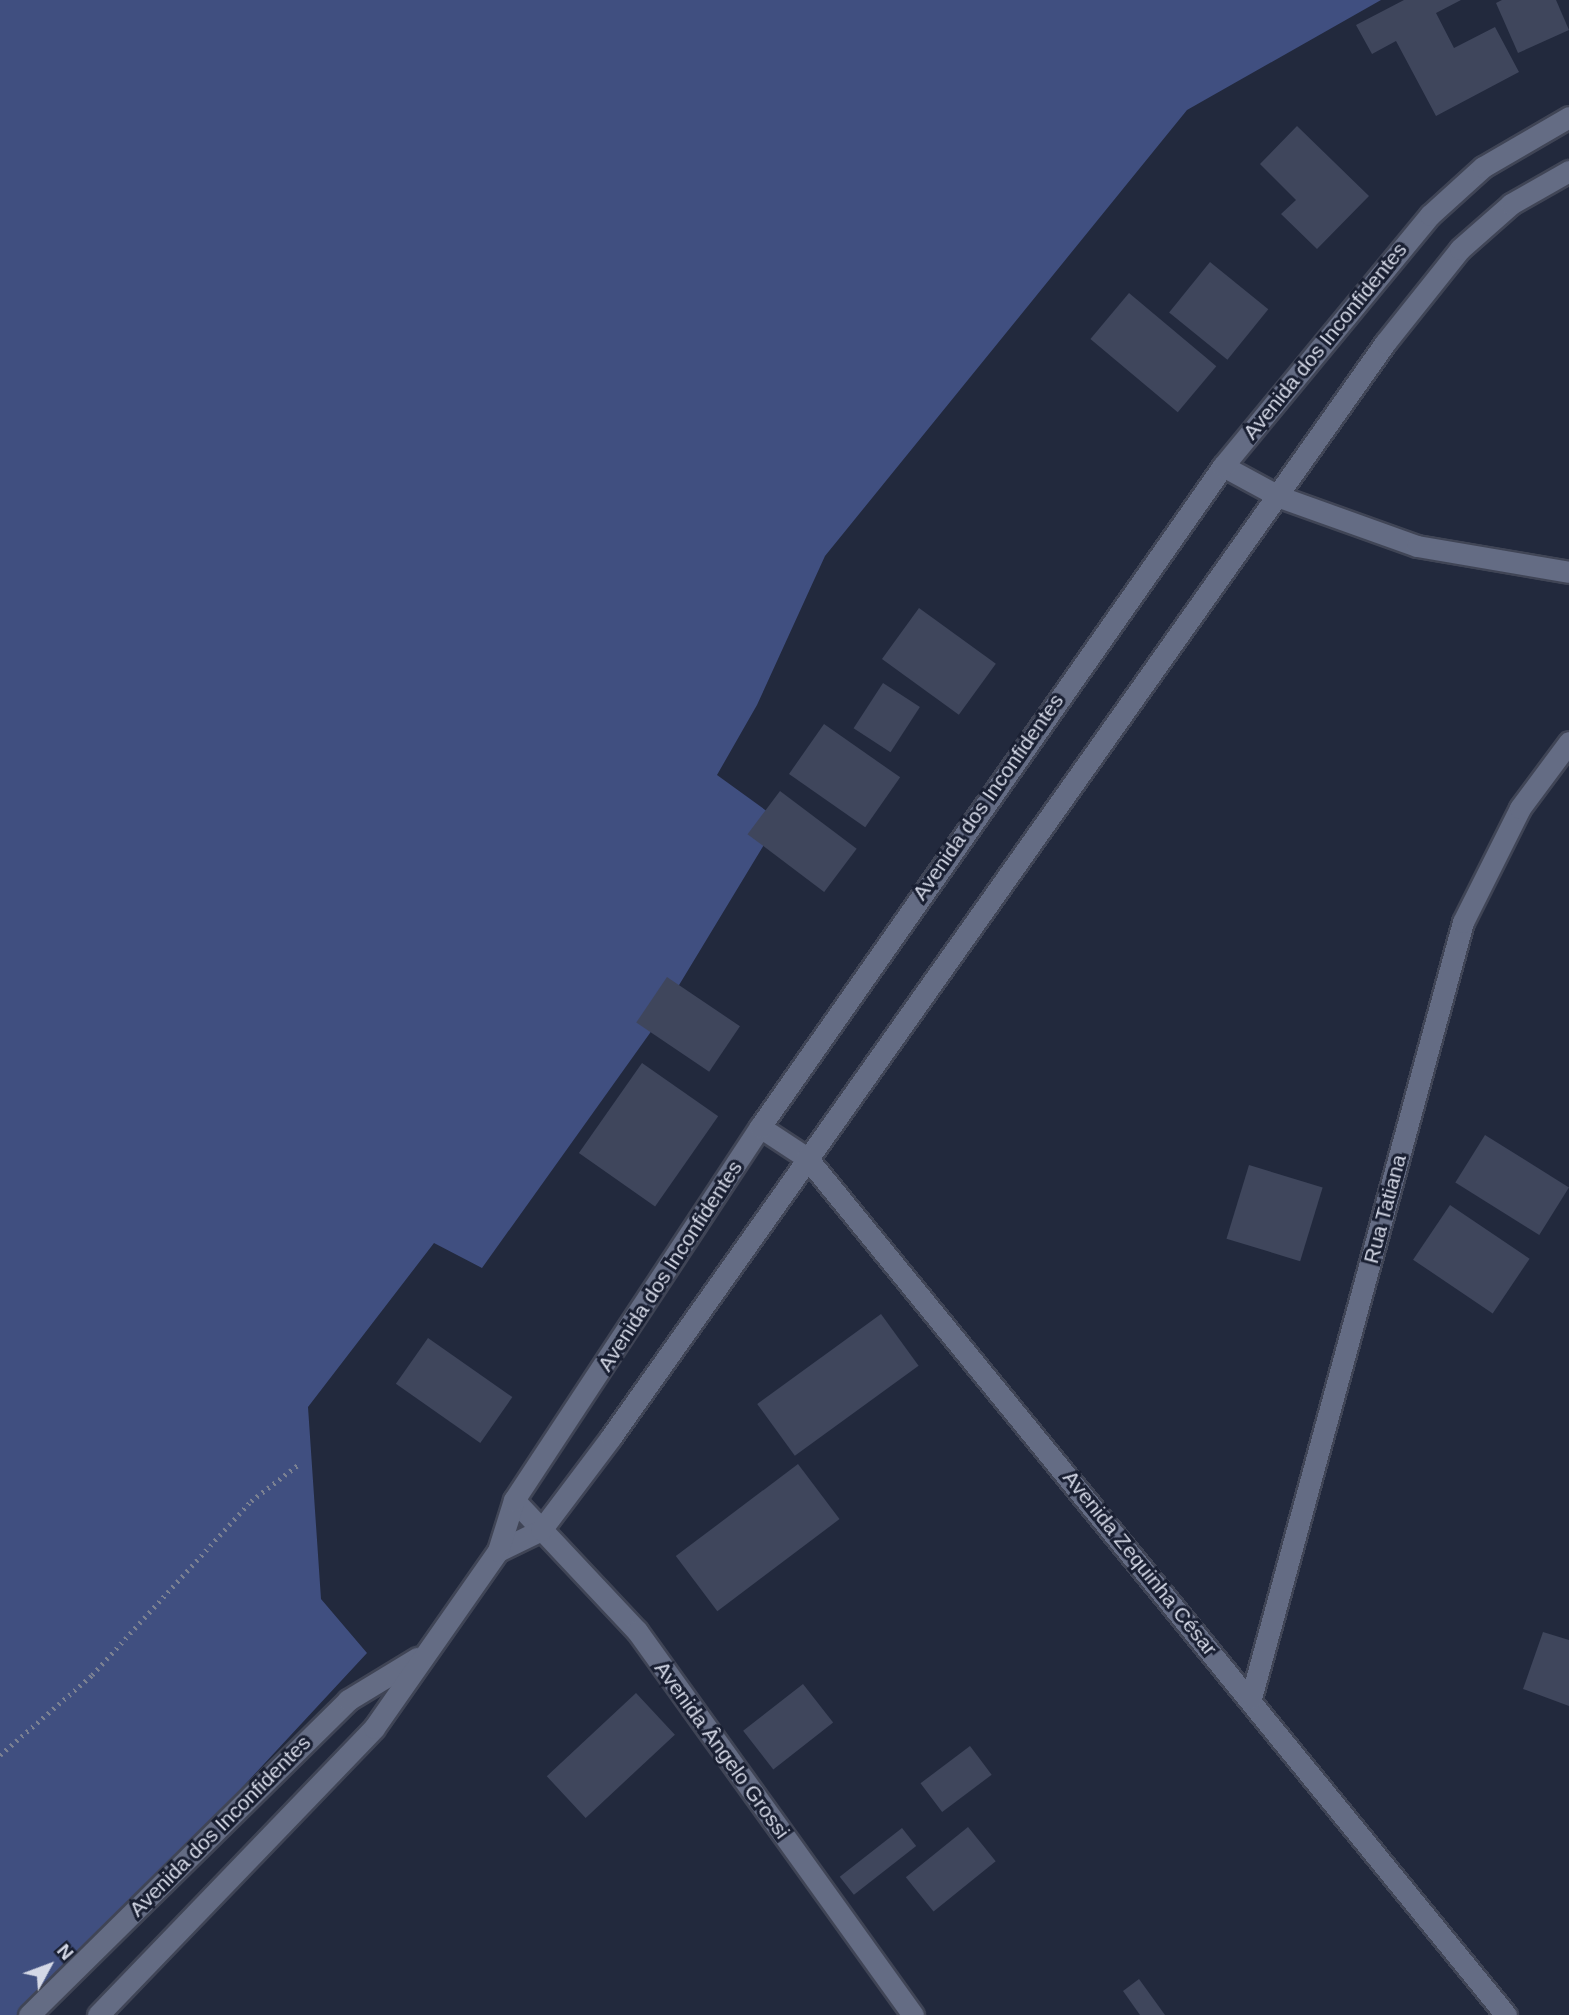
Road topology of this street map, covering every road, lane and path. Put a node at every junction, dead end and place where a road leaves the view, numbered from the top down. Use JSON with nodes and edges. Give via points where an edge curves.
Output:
{"nodes":[{"id":1,"x":1569,"y":117,"type":"edge"},
{"id":2,"x":1569,"y":171,"type":"edge"},
{"id":3,"x":1223,"y":466,"type":"junction"},
{"id":4,"x":1280,"y":497,"type":"junction"},
{"id":5,"x":1569,"y":572,"type":"edge"},
{"id":6,"x":1569,"y":742,"type":"edge"},
{"id":7,"x":760,"y":1127,"type":"junction"},
{"id":8,"x":807,"y":1158,"type":"junction"},
{"id":9,"x":299,"y":1464,"type":"dead end"},
{"id":10,"x":514,"y":1500,"type":"junction"},
{"id":11,"x":541,"y":1530,"type":"junction"},
{"id":12,"x":498,"y":1551,"type":"junction"},
{"id":13,"x":425,"y":1653,"type":"junction"},
{"id":14,"x":1251,"y":1699,"type":"junction"},
{"id":15,"x":0,"y":1755,"type":"edge"},
{"id":16,"x":29,"y":2015,"type":"edge"},
{"id":17,"x":98,"y":2015,"type":"edge"},
{"id":18,"x":913,"y":2015,"type":"edge"},
{"id":19,"x":1506,"y":2015,"type":"edge"}],
"edges":[{"from":1,"to":3,"type":"street","name":"Avenida dos Inconfidentes","via":[[1483,167],[1430,215]]},
{"from":2,"to":4,"type":"street","name":"Avenida dos Inconfidentes","via":[[1511,204],[1460,249]]},
{"from":3,"to":4,"type":"street"},
{"from":3,"to":7,"type":"street","name":"Avenida dos Inconfidentes"},
{"from":4,"to":5,"type":"street","via":[[1417,546]]},
{"from":4,"to":8,"type":"street","name":"Avenida dos Inconfidentes"},
{"from":6,"to":14,"type":"street","name":"Rua Tatiana","via":[[1520,808],[1463,922]]},
{"from":7,"to":8,"type":"street","name":"Avenida Zequinha César"},
{"from":7,"to":10,"type":"street","name":"Avenida dos Inconfidentes"},
{"from":8,"to":11,"type":"street","name":"Avenida dos Inconfidentes"},
{"from":8,"to":14,"type":"street","name":"Avenida Zequinha César"},
{"from":9,"to":15,"type":"path","via":[[251,1501],[92,1675]]},
{"from":10,"to":11,"type":"street","name":"Avenida Ângelo Grossi"},
{"from":10,"to":12,"type":"street","name":"Avenida dos Inconfidentes"},
{"from":11,"to":12,"type":"street","name":"Avenida dos Inconfidentes"},
{"from":11,"to":18,"type":"street","name":"Avenida Ângelo Grossi","via":[[637,1631]]},
{"from":12,"to":13,"type":"street","name":"Avenida dos Inconfidentes"},
{"from":13,"to":16,"type":"street","name":"Avenida dos Inconfidentes","via":[[348,1700]]},
{"from":13,"to":17,"type":"street","name":"Avenida dos Inconfidentes","via":[[374,1728]]},
{"from":14,"to":19,"type":"street","name":"Avenida Zequinha César"}]}
